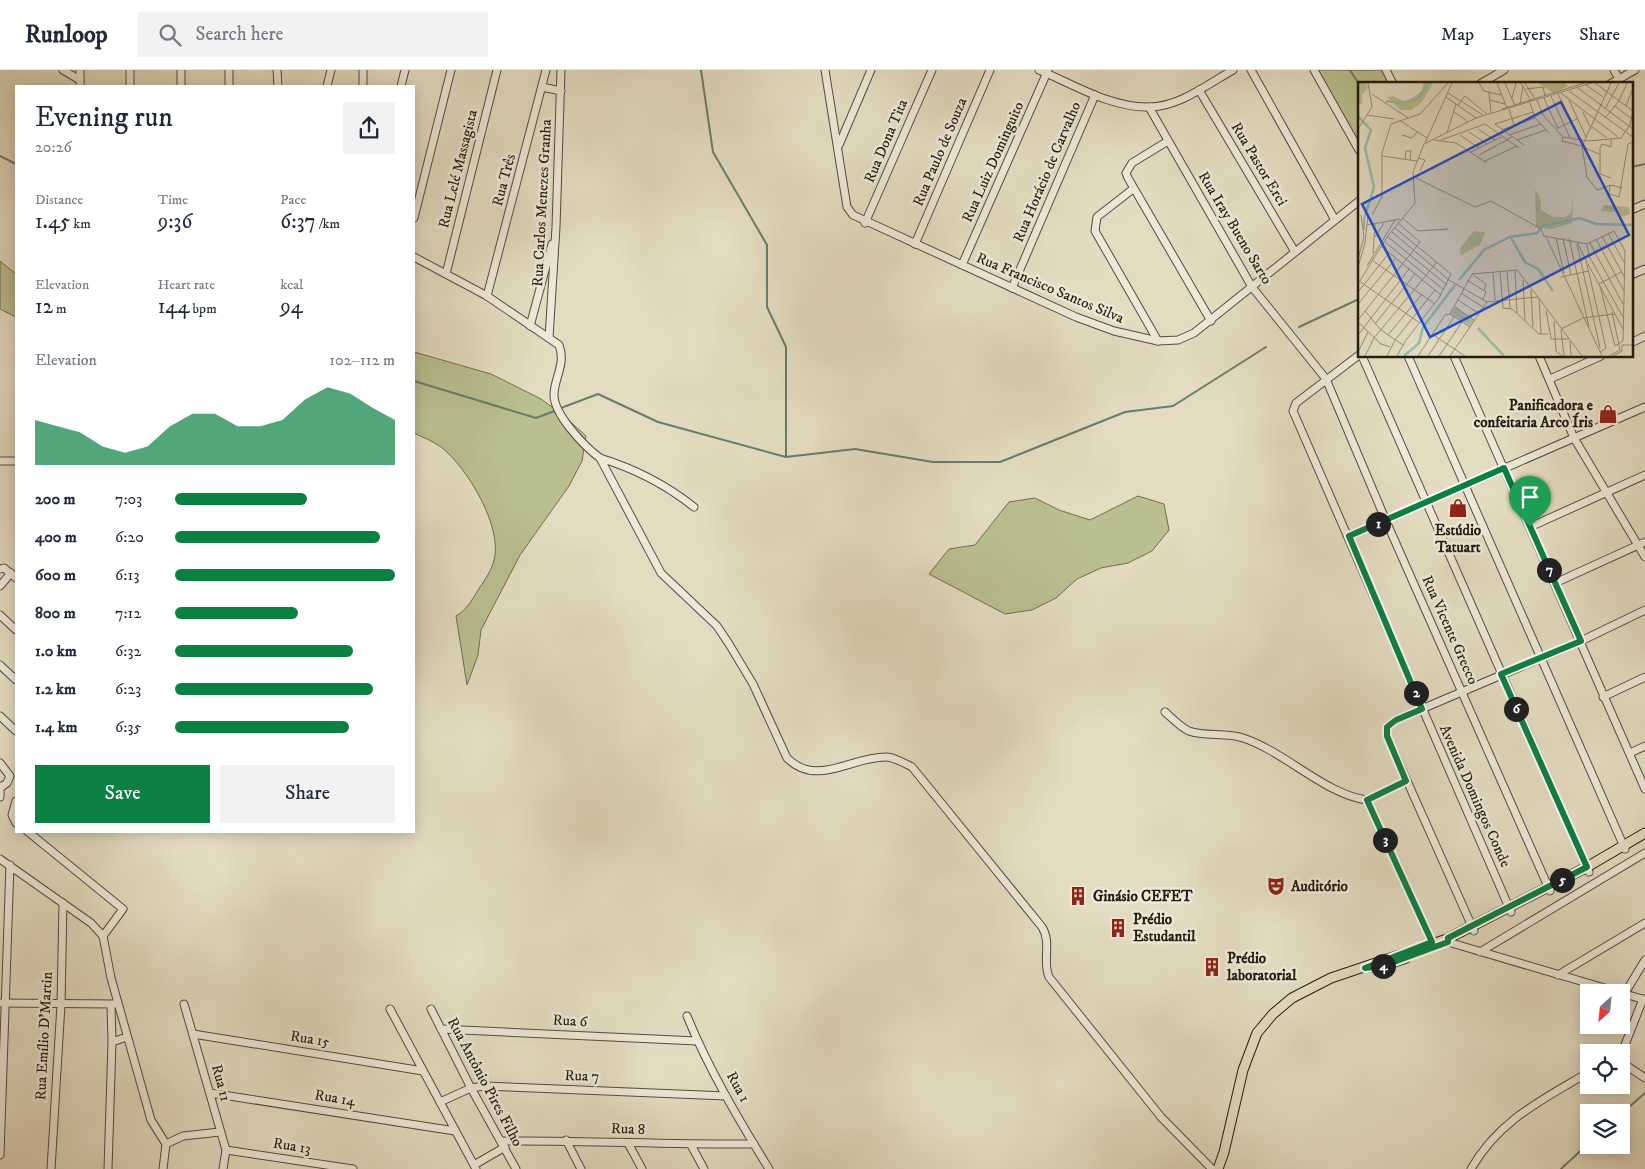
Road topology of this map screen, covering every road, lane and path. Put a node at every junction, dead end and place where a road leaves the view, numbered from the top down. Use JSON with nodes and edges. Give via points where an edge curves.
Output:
{"nodes":[{"id":1,"x":63,"y":70,"type":"edge"},
{"id":2,"x":80,"y":70,"type":"edge"},
{"id":3,"x":130,"y":70,"type":"edge"},
{"id":4,"x":181,"y":70,"type":"edge"},
{"id":5,"x":229,"y":70,"type":"edge"},
{"id":6,"x":277,"y":70,"type":"edge"},
{"id":7,"x":331,"y":70,"type":"edge"},
{"id":8,"x":363,"y":70,"type":"edge"},
{"id":9,"x":405,"y":70,"type":"edge"},
{"id":10,"x":451,"y":70,"type":"edge"},
{"id":11,"x":497,"y":70,"type":"edge"},
{"id":12,"x":546,"y":70,"type":"edge"},
{"id":13,"x":561,"y":70,"type":"edge"},
{"id":14,"x":825,"y":70,"type":"edge"},
{"id":15,"x":871,"y":70,"type":"edge"},
{"id":16,"x":932,"y":70,"type":"edge"},
{"id":17,"x":990,"y":70,"type":"edge"},
{"id":18,"x":1039,"y":70,"type":"edge"},
{"id":19,"x":1233,"y":70,"type":"edge"},
{"id":20,"x":1251,"y":70,"type":"edge"},
{"id":21,"x":1314,"y":70,"type":"edge"},
{"id":22,"x":1386,"y":70,"type":"edge"},
{"id":23,"x":1504,"y":70,"type":"edge"},
{"id":24,"x":1614,"y":70,"type":"edge"},
{"id":25,"x":1635,"y":70,"type":"edge"},
{"id":26,"x":1048,"y":72,"type":"edge"},
{"id":27,"x":1619,"y":79,"type":"junction"},
{"id":28,"x":1393,"y":82,"type":"edge"},
{"id":29,"x":1483,"y":82,"type":"edge"},
{"id":30,"x":1614,"y":82,"type":"edge"},
{"id":31,"x":80,"y":83,"type":"edge"},
{"id":32,"x":130,"y":85,"type":"edge"},
{"id":33,"x":181,"y":85,"type":"edge"},
{"id":34,"x":229,"y":85,"type":"edge"},
{"id":35,"x":278,"y":85,"type":"edge"},
{"id":36,"x":327,"y":85,"type":"edge"},
{"id":37,"x":363,"y":85,"type":"edge"},
{"id":38,"x":401,"y":85,"type":"edge"},
{"id":39,"x":542,"y":88,"type":"junction"},
{"id":40,"x":1199,"y":90,"type":"junction"},
{"id":41,"x":561,"y":91,"type":"junction"},
{"id":42,"x":1096,"y":95,"type":"junction"},
{"id":43,"x":1150,"y":107,"type":"junction"},
{"id":44,"x":1168,"y":141,"type":"junction"},
{"id":45,"x":838,"y":146,"type":"junction"},
{"id":46,"x":1358,"y":148,"type":"edge"},
{"id":47,"x":1133,"y":189,"type":"junction"},
{"id":48,"x":1358,"y":202,"type":"edge"},
{"id":49,"x":1645,"y":204,"type":"edge"},
{"id":50,"x":1632,"y":210,"type":"edge"},
{"id":51,"x":415,"y":214,"type":"edge"},
{"id":52,"x":1335,"y":220,"type":"junction"},
{"id":53,"x":865,"y":223,"type":"junction"},
{"id":54,"x":556,"y":227,"type":"junction"},
{"id":55,"x":915,"y":244,"type":"junction"},
{"id":56,"x":1295,"y":252,"type":"junction"},
{"id":57,"x":415,"y":258,"type":"edge"},
{"id":58,"x":962,"y":265,"type":"junction"},
{"id":59,"x":1645,"y":269,"type":"edge"},
{"id":60,"x":446,"y":274,"type":"junction"},
{"id":61,"x":1632,"y":276,"type":"edge"},
{"id":62,"x":1252,"y":287,"type":"junction"},
{"id":63,"x":1012,"y":288,"type":"junction"},
{"id":64,"x":487,"y":296,"type":"junction"},
{"id":65,"x":1211,"y":321,"type":"junction"},
{"id":66,"x":530,"y":326,"type":"junction"},
{"id":67,"x":1645,"y":336,"type":"edge"},
{"id":68,"x":549,"y":338,"type":"junction"},
{"id":69,"x":1158,"y":341,"type":"junction"},
{"id":70,"x":1632,"y":342,"type":"edge"},
{"id":71,"x":1358,"y":357,"type":"edge"},
{"id":72,"x":1361,"y":358,"type":"edge"},
{"id":73,"x":1409,"y":358,"type":"edge"},
{"id":74,"x":1455,"y":358,"type":"edge"},
{"id":75,"x":1540,"y":358,"type":"edge"},
{"id":76,"x":1597,"y":358,"type":"edge"},
{"id":77,"x":1326,"y":379,"type":"junction"},
{"id":78,"x":1550,"y":379,"type":"junction"},
{"id":79,"x":1645,"y":407,"type":"edge"},
{"id":80,"x":1574,"y":438,"type":"junction"},
{"id":81,"x":600,"y":458,"type":"junction"},
{"id":82,"x":0,"y":461,"type":"edge"},
{"id":83,"x":15,"y":461,"type":"edge"},
{"id":84,"x":1504,"y":468,"type":"junction"},
{"id":85,"x":1645,"y":475,"type":"edge"},
{"id":86,"x":1465,"y":486,"type":"junction"},
{"id":87,"x":1606,"y":492,"type":"junction"},
{"id":88,"x":1425,"y":503,"type":"junction"},
{"id":89,"x":694,"y":507,"type":"dead end"},
{"id":90,"x":1386,"y":521,"type":"junction"},
{"id":91,"x":1530,"y":527,"type":"junction"},
{"id":92,"x":1349,"y":536,"type":"junction"},
{"id":93,"x":1642,"y":543,"type":"edge"},
{"id":94,"x":1645,"y":556,"type":"edge"},
{"id":95,"x":0,"y":569,"type":"edge"},
{"id":96,"x":14,"y":576,"type":"edge"},
{"id":97,"x":1555,"y":583,"type":"junction"},
{"id":98,"x":0,"y":586,"type":"edge"},
{"id":99,"x":1645,"y":610,"type":"edge"},
{"id":100,"x":0,"y":615,"type":"edge"},
{"id":101,"x":15,"y":629,"type":"edge"},
{"id":102,"x":1581,"y":641,"type":"junction"},
{"id":103,"x":1540,"y":657,"type":"junction"},
{"id":104,"x":0,"y":665,"type":"edge"},
{"id":105,"x":1501,"y":674,"type":"junction"},
{"id":106,"x":1645,"y":677,"type":"edge"},
{"id":107,"x":15,"y":679,"type":"edge"},
{"id":108,"x":1462,"y":692,"type":"junction"},
{"id":109,"x":1603,"y":697,"type":"junction"},
{"id":110,"x":1422,"y":709,"type":"junction"},
{"id":111,"x":1165,"y":712,"type":"dead end"},
{"id":112,"x":0,"y":716,"type":"edge"},
{"id":113,"x":15,"y":730,"type":"edge"},
{"id":114,"x":1645,"y":746,"type":"edge"},
{"id":115,"x":1630,"y":753,"type":"junction"},
{"id":116,"x":0,"y":763,"type":"edge"},
{"id":117,"x":1406,"y":781,"type":"junction"},
{"id":118,"x":0,"y":787,"type":"edge"},
{"id":119,"x":1645,"y":789,"type":"edge"},
{"id":120,"x":0,"y":797,"type":"edge"},
{"id":121,"x":1367,"y":800,"type":"junction"},
{"id":122,"x":15,"y":805,"type":"edge"},
{"id":123,"x":15,"y":821,"type":"edge"},
{"id":124,"x":29,"y":833,"type":"edge"},
{"id":125,"x":1645,"y":833,"type":"edge"},
{"id":126,"x":1645,"y":838,"type":"edge"},
{"id":127,"x":1624,"y":848,"type":"junction"},
{"id":128,"x":1645,"y":852,"type":"edge"},
{"id":129,"x":0,"y":859,"type":"edge"},
{"id":130,"x":10,"y":865,"type":"junction"},
{"id":131,"x":1588,"y":869,"type":"junction"},
{"id":132,"x":1549,"y":889,"type":"junction"},
{"id":133,"x":63,"y":903,"type":"junction"},
{"id":134,"x":1510,"y":910,"type":"junction"},
{"id":135,"x":1645,"y":923,"type":"edge"},
{"id":136,"x":1472,"y":929,"type":"junction"},
{"id":137,"x":103,"y":936,"type":"junction"},
{"id":138,"x":1447,"y":940,"type":"junction"},
{"id":139,"x":1433,"y":945,"type":"junction"},
{"id":140,"x":1480,"y":952,"type":"junction"},
{"id":141,"x":1645,"y":960,"type":"edge"},
{"id":142,"x":1558,"y":974,"type":"junction"},
{"id":143,"x":1593,"y":984,"type":"edge"},
{"id":144,"x":1630,"y":985,"type":"edge"},
{"id":145,"x":1630,"y":995,"type":"edge"},
{"id":146,"x":1644,"y":999,"type":"edge"},
{"id":147,"x":3,"y":1003,"type":"edge"},
{"id":148,"x":120,"y":1003,"type":"junction"},
{"id":149,"x":184,"y":1004,"type":"dead end"},
{"id":150,"x":61,"y":1005,"type":"junction"},
{"id":151,"x":111,"y":1005,"type":"junction"},
{"id":152,"x":390,"y":1009,"type":"dead end"},
{"id":153,"x":431,"y":1009,"type":"dead end"},
{"id":154,"x":687,"y":1016,"type":"dead end"},
{"id":155,"x":441,"y":1028,"type":"junction"},
{"id":156,"x":193,"y":1034,"type":"junction"},
{"id":157,"x":127,"y":1037,"type":"junction"},
{"id":158,"x":697,"y":1041,"type":"junction"},
{"id":159,"x":112,"y":1042,"type":"junction"},
{"id":160,"x":1626,"y":1044,"type":"edge"},
{"id":161,"x":1630,"y":1067,"type":"edge"},
{"id":162,"x":423,"y":1071,"type":"junction"},
{"id":163,"x":1644,"y":1074,"type":"edge"},
{"id":164,"x":1580,"y":1078,"type":"edge"},
{"id":165,"x":471,"y":1088,"type":"junction"},
{"id":166,"x":210,"y":1093,"type":"junction"},
{"id":167,"x":726,"y":1096,"type":"junction"},
{"id":168,"x":440,"y":1102,"type":"junction"},
{"id":169,"x":455,"y":1131,"type":"junction"},
{"id":170,"x":220,"y":1132,"type":"junction"},
{"id":171,"x":566,"y":1140,"type":"junction"},
{"id":172,"x":628,"y":1143,"type":"junction"},
{"id":173,"x":166,"y":1144,"type":"junction"},
{"id":174,"x":503,"y":1144,"type":"junction"},
{"id":175,"x":754,"y":1144,"type":"junction"},
{"id":176,"x":691,"y":1145,"type":"junction"},
{"id":177,"x":226,"y":1150,"type":"junction"},
{"id":178,"x":0,"y":1154,"type":"edge"},
{"id":179,"x":475,"y":1167,"type":"edge"},
{"id":180,"x":51,"y":1169,"type":"edge"},
{"id":181,"x":108,"y":1169,"type":"edge"},
{"id":182,"x":163,"y":1169,"type":"edge"},
{"id":183,"x":223,"y":1169,"type":"edge"},
{"id":184,"x":353,"y":1169,"type":"edge"},
{"id":185,"x":516,"y":1169,"type":"edge"},
{"id":186,"x":581,"y":1169,"type":"edge"},
{"id":187,"x":642,"y":1169,"type":"edge"},
{"id":188,"x":704,"y":1169,"type":"edge"},
{"id":189,"x":769,"y":1169,"type":"edge"},
{"id":190,"x":1212,"y":1169,"type":"edge"},
{"id":191,"x":1218,"y":1169,"type":"edge"},
{"id":192,"x":1471,"y":1169,"type":"edge"}],
"edges":[{"from":1,"to":31,"type":"street"},
{"from":2,"to":31,"type":"street"},
{"from":3,"to":32,"type":"street"},
{"from":4,"to":33,"type":"street"},
{"from":5,"to":34,"type":"street"},
{"from":6,"to":35,"type":"street"},
{"from":7,"to":36,"type":"street"},
{"from":8,"to":37,"type":"street"},
{"from":9,"to":38,"type":"street"},
{"from":10,"to":51,"type":"street"},
{"from":11,"to":60,"type":"street","name":"Rua Lelé Massagista"},
{"from":12,"to":39,"type":"street","name":"Rua Três"},
{"from":13,"to":41,"type":"street","name":"Rua Carlos Menezes Granha"},
{"from":14,"to":45,"type":"street"},
{"from":15,"to":45,"type":"street"},
{"from":16,"to":53,"type":"street","name":"Rua Dona Tita"},
{"from":17,"to":55,"type":"street","name":"Rua Paulo de Souza"},
{"from":18,"to":26,"type":"street"},
{"from":19,"to":40,"type":"street"},
{"from":20,"to":52,"type":"street"},
{"from":21,"to":46,"type":"street"},
{"from":22,"to":28,"type":"street"},
{"from":23,"to":29,"type":"street"},
{"from":24,"to":27,"type":"street"},
{"from":25,"to":27,"type":"street"},
{"from":26,"to":42,"type":"street"},
{"from":26,"to":58,"type":"street","name":"Rua Luiz Dominguito"},
{"from":27,"to":30,"type":"street"},
{"from":39,"to":41,"type":"street","via":[[546,86]]},
{"from":39,"to":64,"type":"street","name":"Rua Três"},
{"from":40,"to":43,"type":"street","via":[[1175,101]]},
{"from":40,"to":56,"type":"street","name":"Rua Pastor Erci"},
{"from":41,"to":54,"type":"street","name":"Rua Carlos Menezes Granha"},
{"from":42,"to":43,"type":"street"},
{"from":42,"to":63,"type":"street","name":"Rua Horácio de Carvalho"},
{"from":43,"to":44,"type":"street","name":"Rua Iray Bueno Sarto"},
{"from":44,"to":47,"type":"street","via":[[1128,168],[1126,173]]},
{"from":44,"to":62,"type":"street","name":"Rua Iray Bueno Sarto"},
{"from":45,"to":53,"type":"street","name":"Rua Francisco Santos Silva","via":[[847,207]]},
{"from":47,"to":65,"type":"street"},
{"from":47,"to":69,"type":"street","via":[[1097,217],[1096,231]]},
{"from":48,"to":52,"type":"street","name":"Rua Francisco Santos Silva"},
{"from":49,"to":50,"type":"street"},
{"from":52,"to":56,"type":"street","name":"Rua Francisco Santos Silva"},
{"from":53,"to":55,"type":"street","name":"Rua Francisco Santos Silva"},
{"from":54,"to":66,"type":"street"},
{"from":54,"to":68,"type":"street","name":"Rua Carlos Menezes Granha"},
{"from":55,"to":58,"type":"street","name":"Rua Francisco Santos Silva"},
{"from":56,"to":62,"type":"street","name":"Rua Francisco Santos Silva"},
{"from":57,"to":60,"type":"street"},
{"from":58,"to":63,"type":"street","name":"Rua Francisco Santos Silva"},
{"from":59,"to":61,"type":"street"},
{"from":60,"to":64,"type":"street"},
{"from":62,"to":65,"type":"street","name":"Rua Francisco Santos Silva"},
{"from":62,"to":77,"type":"street","name":"Rua Iray Bueno Sarto"},
{"from":63,"to":69,"type":"street","name":"Rua Francisco Santos Silva","via":[[1114,331]]},
{"from":64,"to":66,"type":"street"},
{"from":65,"to":69,"type":"street","name":"Rua Francisco Santos Silva","via":[[1178,340]]},
{"from":66,"to":68,"type":"street"},
{"from":67,"to":70,"type":"street"},
{"from":68,"to":81,"type":"street","via":[[560,349],[562,363],[554,394],[556,405],[573,431]]},
{"from":71,"to":77,"type":"street"},
{"from":72,"to":88,"type":"street"},
{"from":73,"to":86,"type":"street"},
{"from":74,"to":84,"type":"street"},
{"from":75,"to":78,"type":"street"},
{"from":76,"to":78,"type":"street"},
{"from":77,"to":90,"type":"street","name":"Rua Vicente Grecco"},
{"from":77,"to":92,"type":"street","name":"Avenida Domingos Conde","via":[[1296,403],[1295,415]]},
{"from":78,"to":80,"type":"street"},
{"from":79,"to":80,"type":"street"},
{"from":80,"to":84,"type":"street"},
{"from":80,"to":87,"type":"street"},
{"from":81,"to":89,"type":"street","via":[[649,477]]},
{"from":81,"to":190,"type":"street","via":[[661,573],[717,626],[729,644],[753,684],[787,758],[807,771],[828,770],[888,757],[912,767],[1042,927],[1048,941],[1049,978],[1161,1117]]},
{"from":82,"to":83,"type":"street"},
{"from":84,"to":86,"type":"street"},
{"from":84,"to":91,"type":"street"},
{"from":85,"to":87,"type":"street"},
{"from":86,"to":88,"type":"street"},
{"from":86,"to":103,"type":"street"},
{"from":87,"to":91,"type":"street"},
{"from":87,"to":93,"type":"street"},
{"from":88,"to":90,"type":"street"},
{"from":88,"to":105,"type":"street"},
{"from":90,"to":92,"type":"street"},
{"from":90,"to":108,"type":"street","name":"Rua Vicente Grecco"},
{"from":91,"to":97,"type":"street"},
{"from":92,"to":110,"type":"street","name":"Avenida Domingos Conde"},
{"from":93,"to":94,"type":"street"},
{"from":93,"to":97,"type":"street"},
{"from":95,"to":96,"type":"street","via":[[4,568]]},
{"from":96,"to":98,"type":"street"},
{"from":97,"to":102,"type":"street"},
{"from":99,"to":102,"type":"street"},
{"from":100,"to":101,"type":"street"},
{"from":102,"to":103,"type":"street"},
{"from":102,"to":109,"type":"street"},
{"from":103,"to":105,"type":"street"},
{"from":103,"to":127,"type":"street"},
{"from":104,"to":107,"type":"street"},
{"from":105,"to":108,"type":"street"},
{"from":105,"to":131,"type":"street"},
{"from":106,"to":109,"type":"street"},
{"from":108,"to":110,"type":"street"},
{"from":108,"to":132,"type":"street","name":"Rua Vicente Grecco"},
{"from":109,"to":115,"type":"street"},
{"from":110,"to":117,"type":"street","via":[[1387,727],[1387,736]]},
{"from":110,"to":134,"type":"street","name":"Avenida Domingos Conde"},
{"from":111,"to":121,"type":"street","via":[[1192,732],[1227,734],[1255,743],[1348,796]]},
{"from":112,"to":113,"type":"street"},
{"from":114,"to":115,"type":"street"},
{"from":115,"to":119,"type":"street"},
{"from":116,"to":118,"type":"street","via":[[10,776]]},
{"from":117,"to":121,"type":"street"},
{"from":117,"to":136,"type":"street"},
{"from":118,"to":120,"type":"street"},
{"from":121,"to":139,"type":"street"},
{"from":122,"to":123,"type":"street","via":[[12,815]]},
{"from":124,"to":137,"type":"street","via":[[123,909]]},
{"from":125,"to":127,"type":"main road"},
{"from":126,"to":127,"type":"main road"},
{"from":127,"to":131,"type":"main road"},
{"from":128,"to":140,"type":"street"},
{"from":129,"to":130,"type":"street"},
{"from":130,"to":133,"type":"street"},
{"from":130,"to":147,"type":"street"},
{"from":131,"to":132,"type":"main road"},
{"from":132,"to":134,"type":"main road"},
{"from":133,"to":137,"type":"street"},
{"from":133,"to":150,"type":"street","name":"Rua Emílio D'Martin"},
{"from":134,"to":136,"type":"main road"},
{"from":135,"to":142,"type":"street"},
{"from":136,"to":138,"type":"main road"},
{"from":137,"to":148,"type":"street","via":[[111,978]]},
{"from":138,"to":139,"type":"main road"},
{"from":138,"to":140,"type":"street"},
{"from":139,"to":191,"type":"main road","via":[[1331,978],[1292,998],[1273,1014],[1256,1033],[1242,1070]]},
{"from":140,"to":142,"type":"street"},
{"from":141,"to":144,"type":"street"},
{"from":142,"to":143,"type":"street"},
{"from":145,"to":146,"type":"street"},
{"from":146,"to":160,"type":"street"},
{"from":147,"to":150,"type":"street"},
{"from":147,"to":178,"type":"street"},
{"from":148,"to":151,"type":"street"},
{"from":148,"to":157,"type":"street"},
{"from":149,"to":156,"type":"street","name":"Rua 11"},
{"from":150,"to":151,"type":"street"},
{"from":150,"to":180,"type":"street","name":"Rua Emílio D'Martin"},
{"from":151,"to":159,"type":"street"},
{"from":152,"to":162,"type":"street"},
{"from":153,"to":155,"type":"street","name":"Rua Antônio Pires Filho"},
{"from":154,"to":158,"type":"street","name":"Rua 1"},
{"from":155,"to":158,"type":"street","name":"Rua 6"},
{"from":155,"to":165,"type":"street","name":"Rua Antônio Pires Filho"},
{"from":156,"to":162,"type":"street","name":"Rua 15"},
{"from":156,"to":166,"type":"street","name":"Rua 11"},
{"from":157,"to":159,"type":"street"},
{"from":157,"to":173,"type":"street","via":[[151,1120]]},
{"from":158,"to":167,"type":"street","name":"Rua 1"},
{"from":159,"to":181,"type":"street"},
{"from":161,"to":163,"type":"street"},
{"from":162,"to":168,"type":"street"},
{"from":164,"to":192,"type":"street","via":[[1508,1122],[1489,1141]]},
{"from":165,"to":167,"type":"street","name":"Rua 7","via":[[498,1086]]},
{"from":165,"to":168,"type":"street","name":"Rua 7"},
{"from":165,"to":174,"type":"street","name":"Rua Antônio Pires Filho"},
{"from":166,"to":169,"type":"street","name":"Rua 14"},
{"from":166,"to":170,"type":"street","name":"Rua 11"},
{"from":167,"to":175,"type":"street","name":"Rua 1"},
{"from":168,"to":169,"type":"street"},
{"from":169,"to":179,"type":"street"},
{"from":170,"to":173,"type":"street","via":[[183,1136]]},
{"from":170,"to":177,"type":"street","name":"Rua 11"},
{"from":171,"to":172,"type":"street","name":"Rua 8"},
{"from":171,"to":174,"type":"street","name":"Rua 8"},
{"from":171,"to":186,"type":"street"},
{"from":172,"to":176,"type":"street","name":"Rua 8"},
{"from":172,"to":187,"type":"street"},
{"from":173,"to":182,"type":"street"},
{"from":174,"to":179,"type":"street","name":"Rua 8"},
{"from":174,"to":185,"type":"street","name":"Rua Antônio Pires Filho"},
{"from":175,"to":176,"type":"street","name":"Rua 8"},
{"from":175,"to":189,"type":"street","name":"Rua 1"},
{"from":176,"to":188,"type":"street"},
{"from":177,"to":183,"type":"street","name":"Rua 11"},
{"from":177,"to":184,"type":"street","name":"Rua 13"}]}
